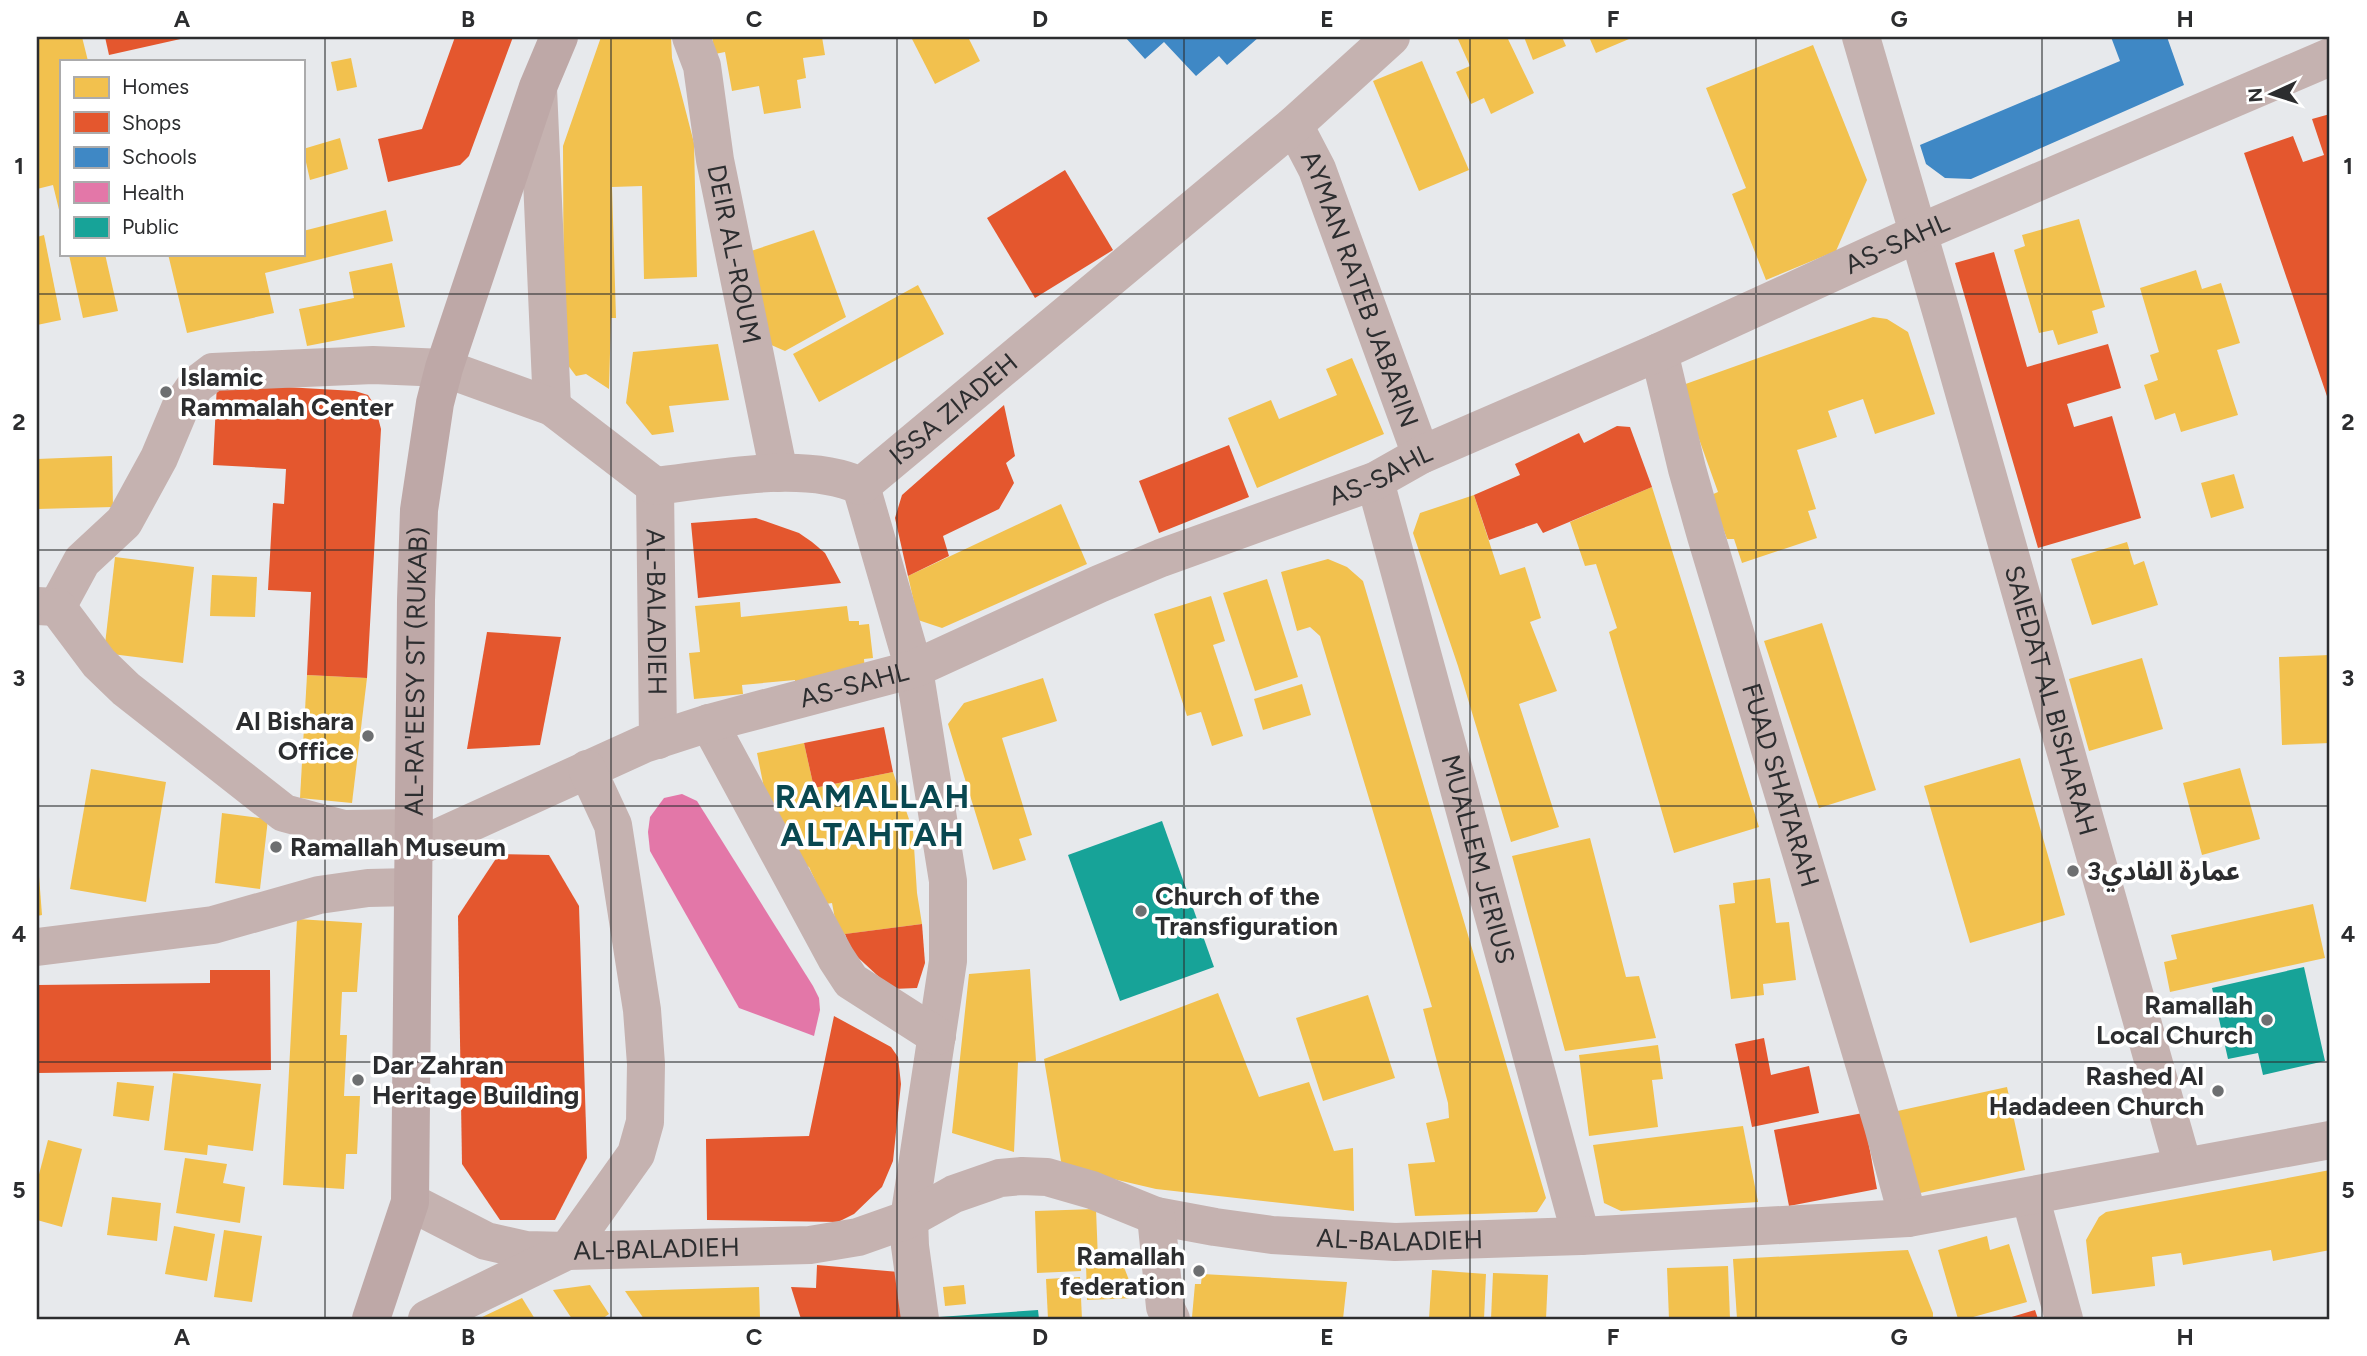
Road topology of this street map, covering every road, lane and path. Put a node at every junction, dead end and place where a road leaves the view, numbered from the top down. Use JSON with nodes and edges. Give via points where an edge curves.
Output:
{"nodes":[{"id":1,"x":559,"y":37,"type":"edge"},
{"id":2,"x":691,"y":37,"type":"edge"},
{"id":3,"x":1391,"y":37,"type":"edge"},
{"id":4,"x":1861,"y":37,"type":"edge"},
{"id":5,"x":2330,"y":57,"type":"edge"},
{"id":6,"x":538,"y":87,"type":"junction"},
{"id":7,"x":1294,"y":125,"type":"junction"},
{"id":8,"x":1919,"y":233,"type":"junction"},
{"id":9,"x":1659,"y":352,"type":"junction"},
{"id":10,"x":444,"y":369,"type":"junction"},
{"id":11,"x":552,"y":407,"type":"junction"},
{"id":12,"x":1421,"y":455,"type":"junction"},
{"id":13,"x":779,"y":473,"type":"junction"},
{"id":14,"x":1375,"y":481,"type":"junction"},
{"id":15,"x":655,"y":486,"type":"junction"},
{"id":16,"x":861,"y":486,"type":"junction"},
{"id":17,"x":47,"y":607,"type":"edge"},
{"id":18,"x":914,"y":669,"type":"junction"},
{"id":19,"x":709,"y":723,"type":"junction"},
{"id":20,"x":659,"y":740,"type":"junction"},
{"id":21,"x":587,"y":769,"type":"junction"},
{"id":22,"x":413,"y":839,"type":"junction"},
{"id":23,"x":412,"y":887,"type":"junction"},
{"id":24,"x":37,"y":947,"type":"edge"},
{"id":25,"x":936,"y":1035,"type":"junction"},
{"id":26,"x":2330,"y":1140,"type":"edge"},
{"id":27,"x":2183,"y":1166,"type":"junction"},
{"id":28,"x":2030,"y":1196,"type":"junction"},
{"id":29,"x":410,"y":1202,"type":"junction"},
{"id":30,"x":1156,"y":1216,"type":"junction"},
{"id":31,"x":1908,"y":1218,"type":"junction"},
{"id":32,"x":909,"y":1219,"type":"junction"},
{"id":33,"x":1581,"y":1237,"type":"junction"},
{"id":34,"x":567,"y":1251,"type":"junction"},
{"id":35,"x":371,"y":1319,"type":"edge"},
{"id":36,"x":426,"y":1319,"type":"edge"},
{"id":37,"x":920,"y":1319,"type":"edge"},
{"id":38,"x":1171,"y":1319,"type":"edge"},
{"id":39,"x":2064,"y":1319,"type":"edge"}],
"edges":[{"from":1,"to":6,"type":"main road","name":"AL-RA'EESY ST (RUKAB)"},
{"from":2,"to":13,"type":"street","name":"DEIR AL-ROUM","via":[[702,66],[715,160]]},
{"from":3,"to":7,"type":"street","name":"ISSA ZIADEH"},
{"from":4,"to":8,"type":"street","name":"SAIEDAT AL BISHARAH"},
{"from":5,"to":8,"type":"street","name":"AS-SAHL"},
{"from":6,"to":10,"type":"main road","name":"AL-RA'EESY ST (RUKAB)"},
{"from":6,"to":11,"type":"street"},
{"from":7,"to":12,"type":"street","name":"AYMAN RATEB JABARIN","via":[[1317,169]]},
{"from":7,"to":16,"type":"street","name":"ISSA ZIADEH"},
{"from":8,"to":9,"type":"street","name":"AS-SAHL"},
{"from":8,"to":27,"type":"street","name":"SAIEDAT AL BISHARAH"},
{"from":9,"to":12,"type":"street","name":"AS-SAHL"},
{"from":9,"to":31,"type":"street","name":"FUAD SHATARAH","via":[[1703,525]]},
{"from":10,"to":11,"type":"street"},
{"from":10,"to":17,"type":"street","via":[[373,365],[213,372],[196,385],[180,408],[124,522],[82,561]]},
{"from":10,"to":22,"type":"main road","name":"AL-RA'EESY ST (RUKAB)","via":[[419,510]]},
{"from":11,"to":15,"type":"street"},
{"from":12,"to":14,"type":"street","name":"AS-SAHL"},
{"from":13,"to":15,"type":"street"},
{"from":13,"to":16,"type":"street","via":[[835,476]]},
{"from":14,"to":18,"type":"street","name":"AS-SAHL","via":[[1151,563]]},
{"from":14,"to":33,"type":"street","name":"MUALLEM JERIUS"},
{"from":15,"to":20,"type":"street","name":"AL-BALADIEH"},
{"from":16,"to":18,"type":"street"},
{"from":17,"to":22,"type":"street","via":[[126,689],[284,813],[344,829]]},
{"from":18,"to":19,"type":"street","name":"AS-SAHL"},
{"from":18,"to":25,"type":"street","via":[[948,881],[948,961]]},
{"from":19,"to":20,"type":"street","name":"AS-SAHL"},
{"from":19,"to":25,"type":"street","via":[[851,982]]},
{"from":20,"to":21,"type":"street","name":"AS-SAHL"},
{"from":21,"to":22,"type":"street","name":"AS-SAHL"},
{"from":21,"to":34,"type":"street","via":[[613,825],[642,1010],[645,1122],[636,1154]]},
{"from":22,"to":23,"type":"main road","name":"AL-RA'EESY ST (RUKAB)"},
{"from":23,"to":24,"type":"street","via":[[319,895],[213,925]]},
{"from":23,"to":29,"type":"main road","name":"AL-RA'EESY ST (RUKAB)"},
{"from":25,"to":32,"type":"street"},
{"from":26,"to":27,"type":"street","name":"AL-BALADIEH"},
{"from":27,"to":28,"type":"street","name":"AL-BALADIEH"},
{"from":28,"to":31,"type":"street","name":"AL-BALADIEH"},
{"from":28,"to":39,"type":"street"},
{"from":29,"to":34,"type":"street","name":"AL-BALADIEH","via":[[486,1241],[527,1250]]},
{"from":29,"to":35,"type":"main road","name":"AL-RA'EESY ST (RUKAB)"},
{"from":30,"to":32,"type":"street","name":"AL-BALADIEH","via":[[1092,1190],[1022,1175],[954,1194]]},
{"from":30,"to":33,"type":"street","name":"AL-BALADIEH","via":[[1272,1235],[1395,1242]]},
{"from":30,"to":38,"type":"street","via":[[1165,1307]]},
{"from":31,"to":33,"type":"street","name":"AL-BALADIEH"},
{"from":32,"to":34,"type":"street","name":"AL-BALADIEH","via":[[858,1237],[810,1245]]},
{"from":32,"to":37,"type":"street"},
{"from":34,"to":36,"type":"street"}]}
